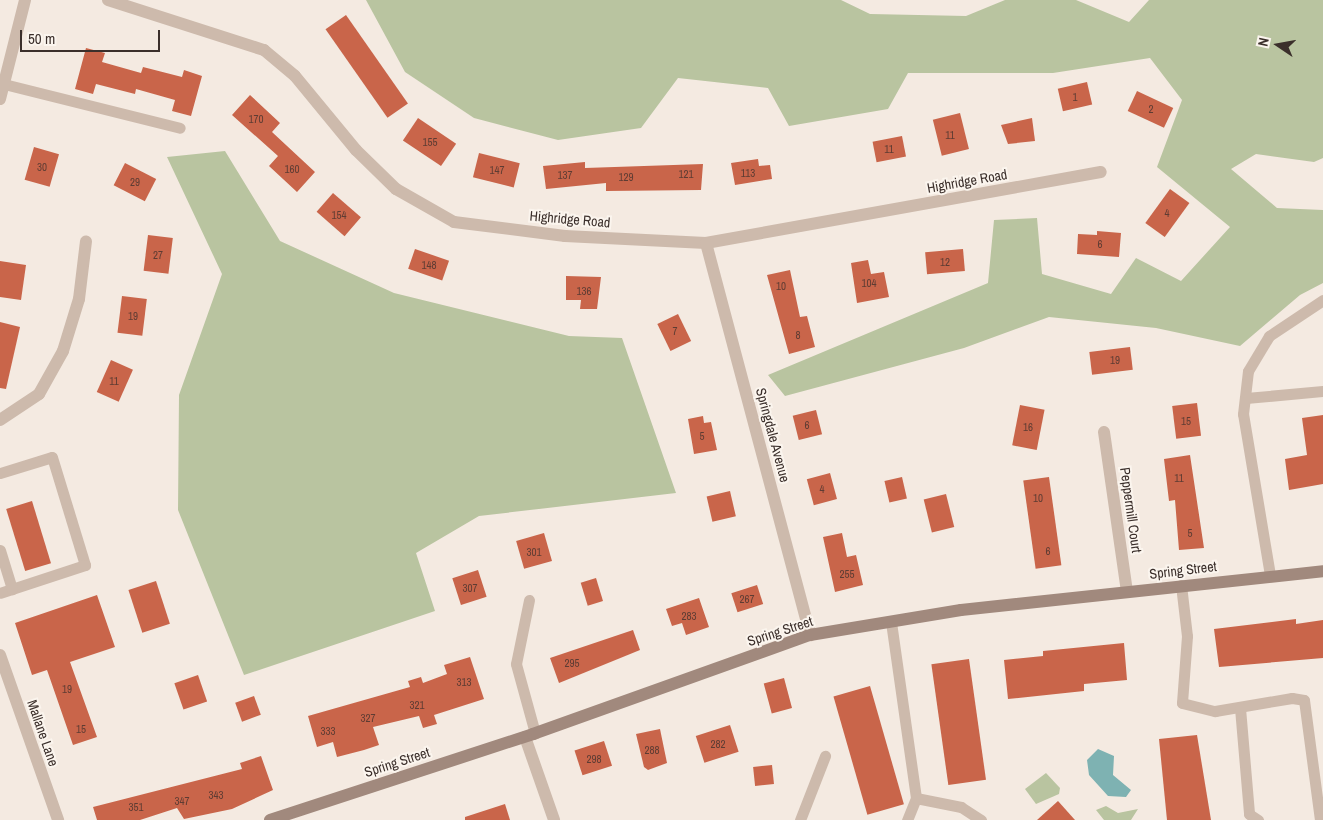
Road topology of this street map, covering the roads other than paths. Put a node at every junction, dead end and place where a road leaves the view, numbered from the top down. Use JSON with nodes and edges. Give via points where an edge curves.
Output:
{"nodes":[{"id":1,"x":25,"y":0,"type":"edge"},
{"id":2,"x":108,"y":0,"type":"edge"},
{"id":3,"x":4,"y":84,"type":"junction"},
{"id":4,"x":0,"y":99,"type":"edge"},
{"id":5,"x":180,"y":128,"type":"dead end"},
{"id":6,"x":1101,"y":172,"type":"dead end"},
{"id":7,"x":86,"y":241,"type":"dead end"},
{"id":8,"x":706,"y":243,"type":"junction"},
{"id":9,"x":1323,"y":300,"type":"edge"},
{"id":10,"x":1323,"y":392,"type":"edge"},
{"id":11,"x":1246,"y":398,"type":"junction"},
{"id":12,"x":0,"y":420,"type":"edge"},
{"id":13,"x":1104,"y":432,"type":"dead end"},
{"id":14,"x":0,"y":473,"type":"edge"},
{"id":15,"x":0,"y":550,"type":"edge"},
{"id":16,"x":1323,"y":571,"type":"edge"},
{"id":17,"x":1270,"y":575,"type":"junction"},
{"id":18,"x":1181,"y":585,"type":"junction"},
{"id":19,"x":12,"y":589,"type":"junction"},
{"id":20,"x":1127,"y":591,"type":"junction"},
{"id":21,"x":0,"y":593,"type":"edge"},
{"id":22,"x":529,"y":600,"type":"dead end"},
{"id":23,"x":891,"y":622,"type":"junction"},
{"id":24,"x":810,"y":635,"type":"junction"},
{"id":25,"x":0,"y":655,"type":"edge"},
{"id":26,"x":1240,"y":708,"type":"junction"},
{"id":27,"x":530,"y":735,"type":"junction"},
{"id":28,"x":825,"y":756,"type":"dead end"},
{"id":29,"x":916,"y":798,"type":"junction"},
{"id":30,"x":58,"y":820,"type":"edge"},
{"id":31,"x":270,"y":820,"type":"edge"},
{"id":32,"x":554,"y":820,"type":"edge"},
{"id":33,"x":800,"y":820,"type":"edge"},
{"id":34,"x":907,"y":820,"type":"edge"},
{"id":35,"x":980,"y":820,"type":"edge"},
{"id":36,"x":1258,"y":820,"type":"edge"},
{"id":37,"x":1321,"y":820,"type":"edge"}],
"edges":[{"from":1,"to":3,"type":"street"},
{"from":2,"to":8,"type":"street","name":"Highridge Road","via":[[264,50],[295,76],[356,150],[396,189],[454,222],[565,236]]},
{"from":3,"to":4,"type":"street"},
{"from":3,"to":5,"type":"lane"},
{"from":6,"to":8,"type":"street","name":"Highridge Road"},
{"from":7,"to":12,"type":"street","via":[[79,299],[63,350],[39,394]]},
{"from":8,"to":24,"type":"street","name":"Springdale Avenue"},
{"from":9,"to":11,"type":"lane","via":[[1269,336],[1248,371]]},
{"from":10,"to":11,"type":"lane"},
{"from":11,"to":17,"type":"lane","via":[[1243,414]]},
{"from":13,"to":20,"type":"street","name":"Peppermill Court"},
{"from":14,"to":19,"type":"lane","via":[[52,457],[85,565]]},
{"from":15,"to":19,"type":"lane"},
{"from":16,"to":17,"type":"main road","name":"Spring Street"},
{"from":17,"to":18,"type":"main road","name":"Spring Street"},
{"from":18,"to":20,"type":"main road","name":"Spring Street"},
{"from":18,"to":26,"type":"lane","via":[[1187,636],[1182,703],[1215,711]]},
{"from":19,"to":21,"type":"lane"},
{"from":20,"to":23,"type":"main road","name":"Spring Street"},
{"from":22,"to":27,"type":"lane","via":[[516,664]]},
{"from":23,"to":24,"type":"main road","name":"Spring Street"},
{"from":23,"to":29,"type":"lane"},
{"from":24,"to":27,"type":"main road","name":"Spring Street"},
{"from":25,"to":30,"type":"street","name":"Mallane Lane"},
{"from":26,"to":36,"type":"lane","via":[[1249,814]]},
{"from":26,"to":37,"type":"lane","via":[[1292,698],[1304,700]]},
{"from":27,"to":31,"type":"main road","name":"Spring Street"},
{"from":27,"to":32,"type":"street"},
{"from":28,"to":33,"type":"lane"},
{"from":29,"to":34,"type":"lane"},
{"from":29,"to":35,"type":"lane","via":[[961,807]]}]}
